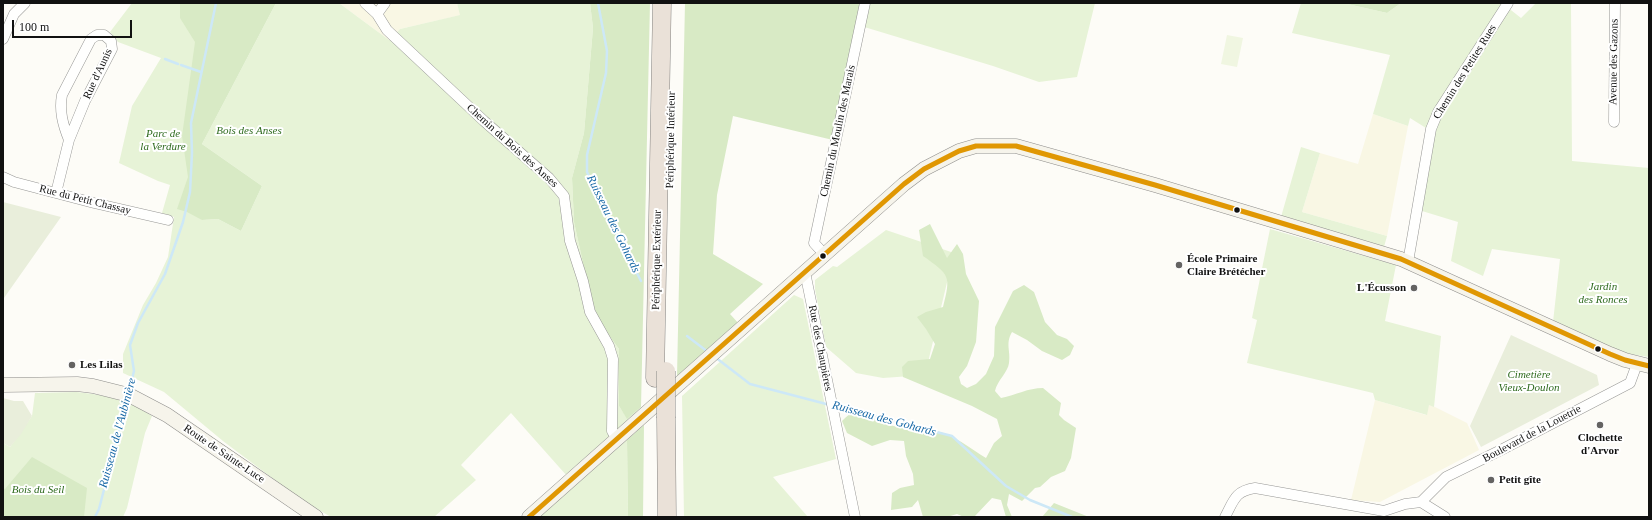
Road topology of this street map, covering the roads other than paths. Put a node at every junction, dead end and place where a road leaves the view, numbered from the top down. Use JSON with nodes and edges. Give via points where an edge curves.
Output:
{"nodes":[{"id":1,"x":25,"y":3,"type":"edge"},
{"id":2,"x":365,"y":3,"type":"edge"},
{"id":3,"x":385,"y":3,"type":"edge"},
{"id":4,"x":662,"y":3,"type":"edge"},
{"id":5,"x":674,"y":3,"type":"edge"},
{"id":6,"x":866,"y":3,"type":"edge"},
{"id":7,"x":1508,"y":3,"type":"edge"},
{"id":8,"x":1615,"y":3,"type":"edge"},
{"id":9,"x":376,"y":14,"type":"junction"},
{"id":10,"x":3,"y":39,"type":"edge"},
{"id":11,"x":1614,"y":122,"type":"dead end"},
{"id":12,"x":69,"y":140,"type":"junction"},
{"id":13,"x":3,"y":177,"type":"edge"},
{"id":14,"x":56,"y":193,"type":"junction"},
{"id":15,"x":168,"y":220,"type":"dead end"},
{"id":16,"x":825,"y":255,"type":"junction"},
{"id":17,"x":1408,"y":262,"type":"junction"},
{"id":18,"x":805,"y":272,"type":"junction"},
{"id":19,"x":1643,"y":365,"type":"edge"},
{"id":20,"x":660,"y":374,"type":"junction"},
{"id":21,"x":3,"y":385,"type":"edge"},
{"id":22,"x":660,"y":420,"type":"junction"},
{"id":23,"x":617,"y":439,"type":"junction"},
{"id":24,"x":1421,"y":502,"type":"junction"},
{"id":25,"x":316,"y":517,"type":"edge"},
{"id":26,"x":528,"y":517,"type":"edge"},
{"id":27,"x":655,"y":517,"type":"edge"},
{"id":28,"x":667,"y":517,"type":"edge"},
{"id":29,"x":855,"y":517,"type":"edge"},
{"id":30,"x":1225,"y":517,"type":"edge"},
{"id":31,"x":1445,"y":517,"type":"edge"}],
"edges":[{"from":1,"to":10,"type":"street","via":[[14,14]]},
{"from":2,"to":9,"type":"street","name":"Chemin du Bois des Anses"},
{"from":3,"to":9,"type":"street"},
{"from":4,"to":20,"type":"highway","name":"Périphérique Extérieur"},
{"from":5,"to":20,"type":"highway","name":"Périphérique Intérieur"},
{"from":6,"to":16,"type":"street","name":"Chemin du Moulin des Marais","via":[[814,242]]},
{"from":7,"to":17,"type":"street","name":"Chemin des Petites Rues","via":[[1438,112],[1431,128]]},
{"from":8,"to":11,"type":"street","name":"Avenue des Gazons"},
{"from":9,"to":23,"type":"street","name":"Chemin du Bois des Anses","via":[[387,30],[549,178],[564,196],[570,241],[590,312],[613,359],[612,431]]},
{"from":12,"to":12,"type":"street","name":"Rue d'Aunis","via":[[62,121],[62,95],[91,39],[96,35],[104,35],[111,41],[112,49]]},
{"from":12,"to":14,"type":"street","name":"Rue d'Aunis"},
{"from":13,"to":14,"type":"street","name":"Rue du Petit Chassay"},
{"from":14,"to":15,"type":"street","name":"Rue du Petit Chassay"},
{"from":16,"to":17,"type":"street","via":[[924,169],[959,150],[997,145],[1016,146]]},
{"from":16,"to":18,"type":"street"},
{"from":17,"to":19,"type":"street","via":[[1610,354]]},
{"from":18,"to":23,"type":"street"},
{"from":18,"to":29,"type":"street","name":"Rue des Chaupières"},
{"from":19,"to":24,"type":"street","name":"Boulevard de la Louetrie","via":[[1630,383],[1500,452],[1446,477]]},
{"from":20,"to":22,"type":"highway","name":"Périphérique Intérieur","bridge":true},
{"from":21,"to":25,"type":"street","name":"Route de Sainte-Luce","via":[[77,384],[134,397],[167,415]]},
{"from":22,"to":27,"type":"highway"},
{"from":22,"to":28,"type":"highway","name":"Périphérique Intérieur"},
{"from":23,"to":26,"type":"street"},
{"from":24,"to":30,"type":"street","via":[[1384,511],[1255,488],[1238,494]]},
{"from":24,"to":31,"type":"street"}]}
